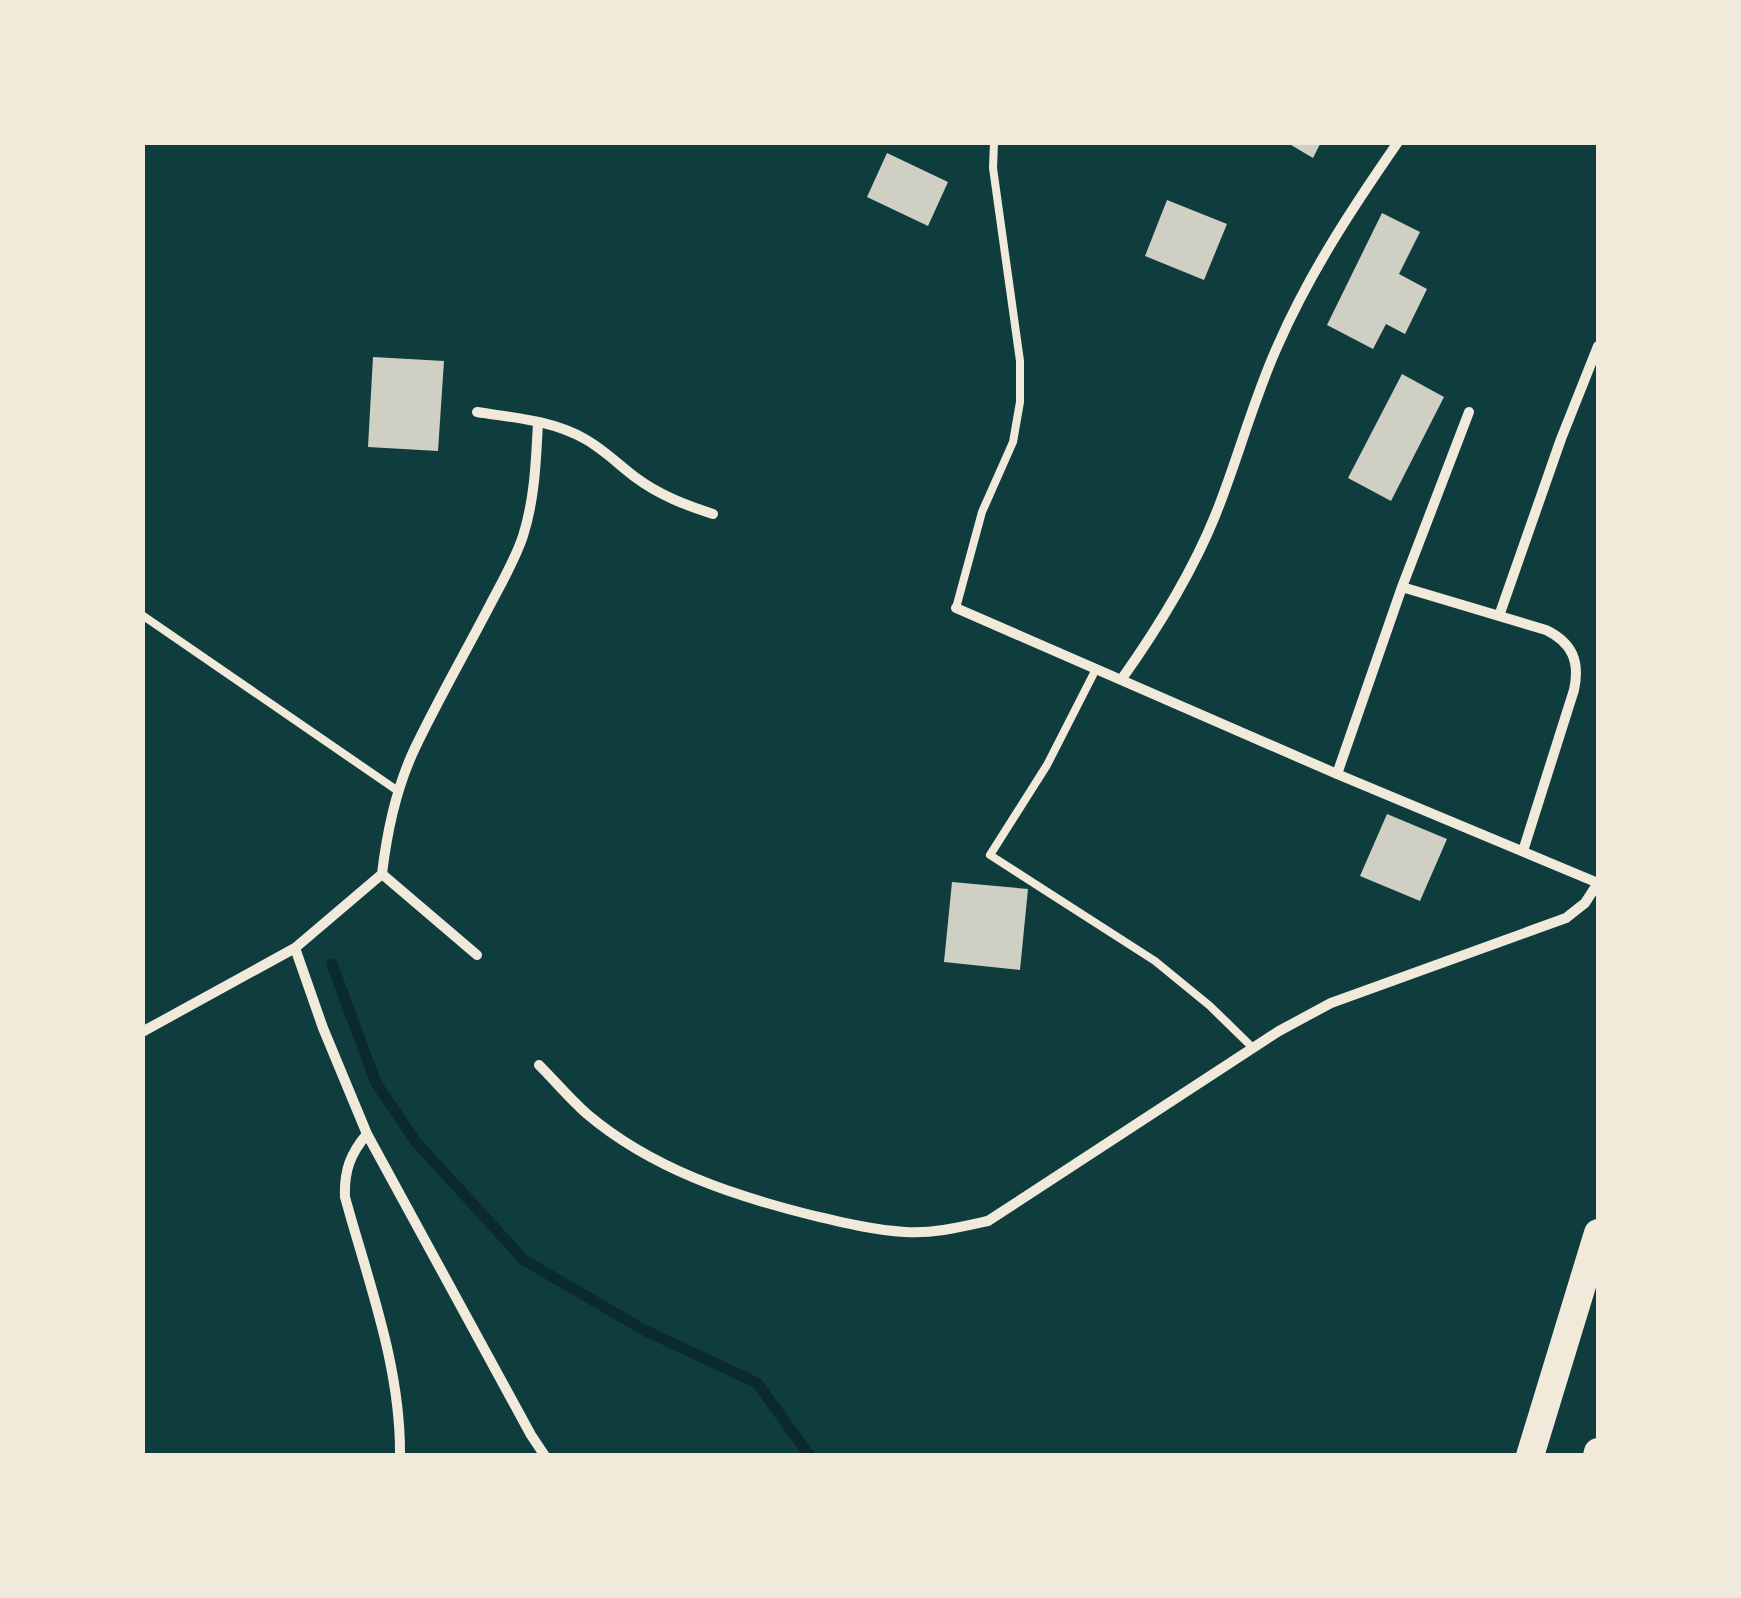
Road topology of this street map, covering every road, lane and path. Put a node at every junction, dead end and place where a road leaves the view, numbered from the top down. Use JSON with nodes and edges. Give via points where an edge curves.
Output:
{"nodes":[{"id":1,"x":994,"y":142,"type":"edge"},
{"id":2,"x":1398,"y":142,"type":"edge"},
{"id":3,"x":1598,"y":346,"type":"edge"},
{"id":4,"x":478,"y":412,"type":"dead end"},
{"id":5,"x":1468,"y":412,"type":"dead end"},
{"id":6,"x":538,"y":422,"type":"junction"},
{"id":7,"x":714,"y":514,"type":"dead end"},
{"id":8,"x":1402,"y":587,"type":"junction"},
{"id":9,"x":956,"y":608,"type":"joint"},
{"id":10,"x":142,"y":615,"type":"edge"},
{"id":11,"x":1499,"y":616,"type":"junction"},
{"id":12,"x":1096,"y":669,"type":"junction"},
{"id":13,"x":1121,"y":680,"type":"junction"},
{"id":14,"x":1337,"y":774,"type":"junction"},
{"id":15,"x":398,"y":791,"type":"junction"},
{"id":16,"x":1523,"y":851,"type":"junction"},
{"id":17,"x":382,"y":874,"type":"junction"},
{"id":18,"x":1598,"y":883,"type":"edge"},
{"id":19,"x":295,"y":948,"type":"junction"},
{"id":20,"x":478,"y":954,"type":"dead end"},
{"id":21,"x":142,"y":1032,"type":"edge"},
{"id":22,"x":1254,"y":1048,"type":"junction"},
{"id":23,"x":539,"y":1065,"type":"dead end"},
{"id":24,"x":367,"y":1134,"type":"junction"},
{"id":25,"x":1598,"y":1233,"type":"edge"},
{"id":26,"x":400,"y":1456,"type":"edge"},
{"id":27,"x":545,"y":1456,"type":"edge"},
{"id":28,"x":1530,"y":1456,"type":"edge"}],
"edges":[{"from":1,"to":9,"type":"lane","via":[[1020,402],[1013,442],[982,512]]},
{"from":2,"to":13,"type":"street","via":[[1312,276],[1252,406],[1195,559]]},
{"from":3,"to":11,"type":"street"},
{"from":4,"to":6,"type":"street"},
{"from":5,"to":8,"type":"street"},
{"from":6,"to":7,"type":"street","via":[[582,437],[648,486]]},
{"from":6,"to":15,"type":"street","via":[[522,538]]},
{"from":8,"to":11,"type":"street"},
{"from":8,"to":14,"type":"street"},
{"from":9,"to":12,"type":"street"},
{"from":10,"to":15,"type":"lane"},
{"from":11,"to":16,"type":"street","via":[[1561,637],[1577,676]]},
{"from":12,"to":13,"type":"street"},
{"from":12,"to":22,"type":"lane","via":[[990,855],[1155,962]]},
{"from":13,"to":14,"type":"street"},
{"from":14,"to":16,"type":"street"},
{"from":15,"to":17,"type":"street"},
{"from":16,"to":18,"type":"street"},
{"from":17,"to":19,"type":"street"},
{"from":17,"to":20,"type":"street"},
{"from":18,"to":22,"type":"street","via":[[1566,918],[1331,1002]]},
{"from":19,"to":21,"type":"street"},
{"from":19,"to":24,"type":"street"},
{"from":22,"to":23,"type":"street","via":[[988,1221],[908,1233],[752,1201],[709,1185],[626,1142]]},
{"from":24,"to":26,"type":"street","via":[[349,1160],[345,1197],[392,1369]]},
{"from":24,"to":27,"type":"street"},
{"from":25,"to":28,"type":"highway"}]}
